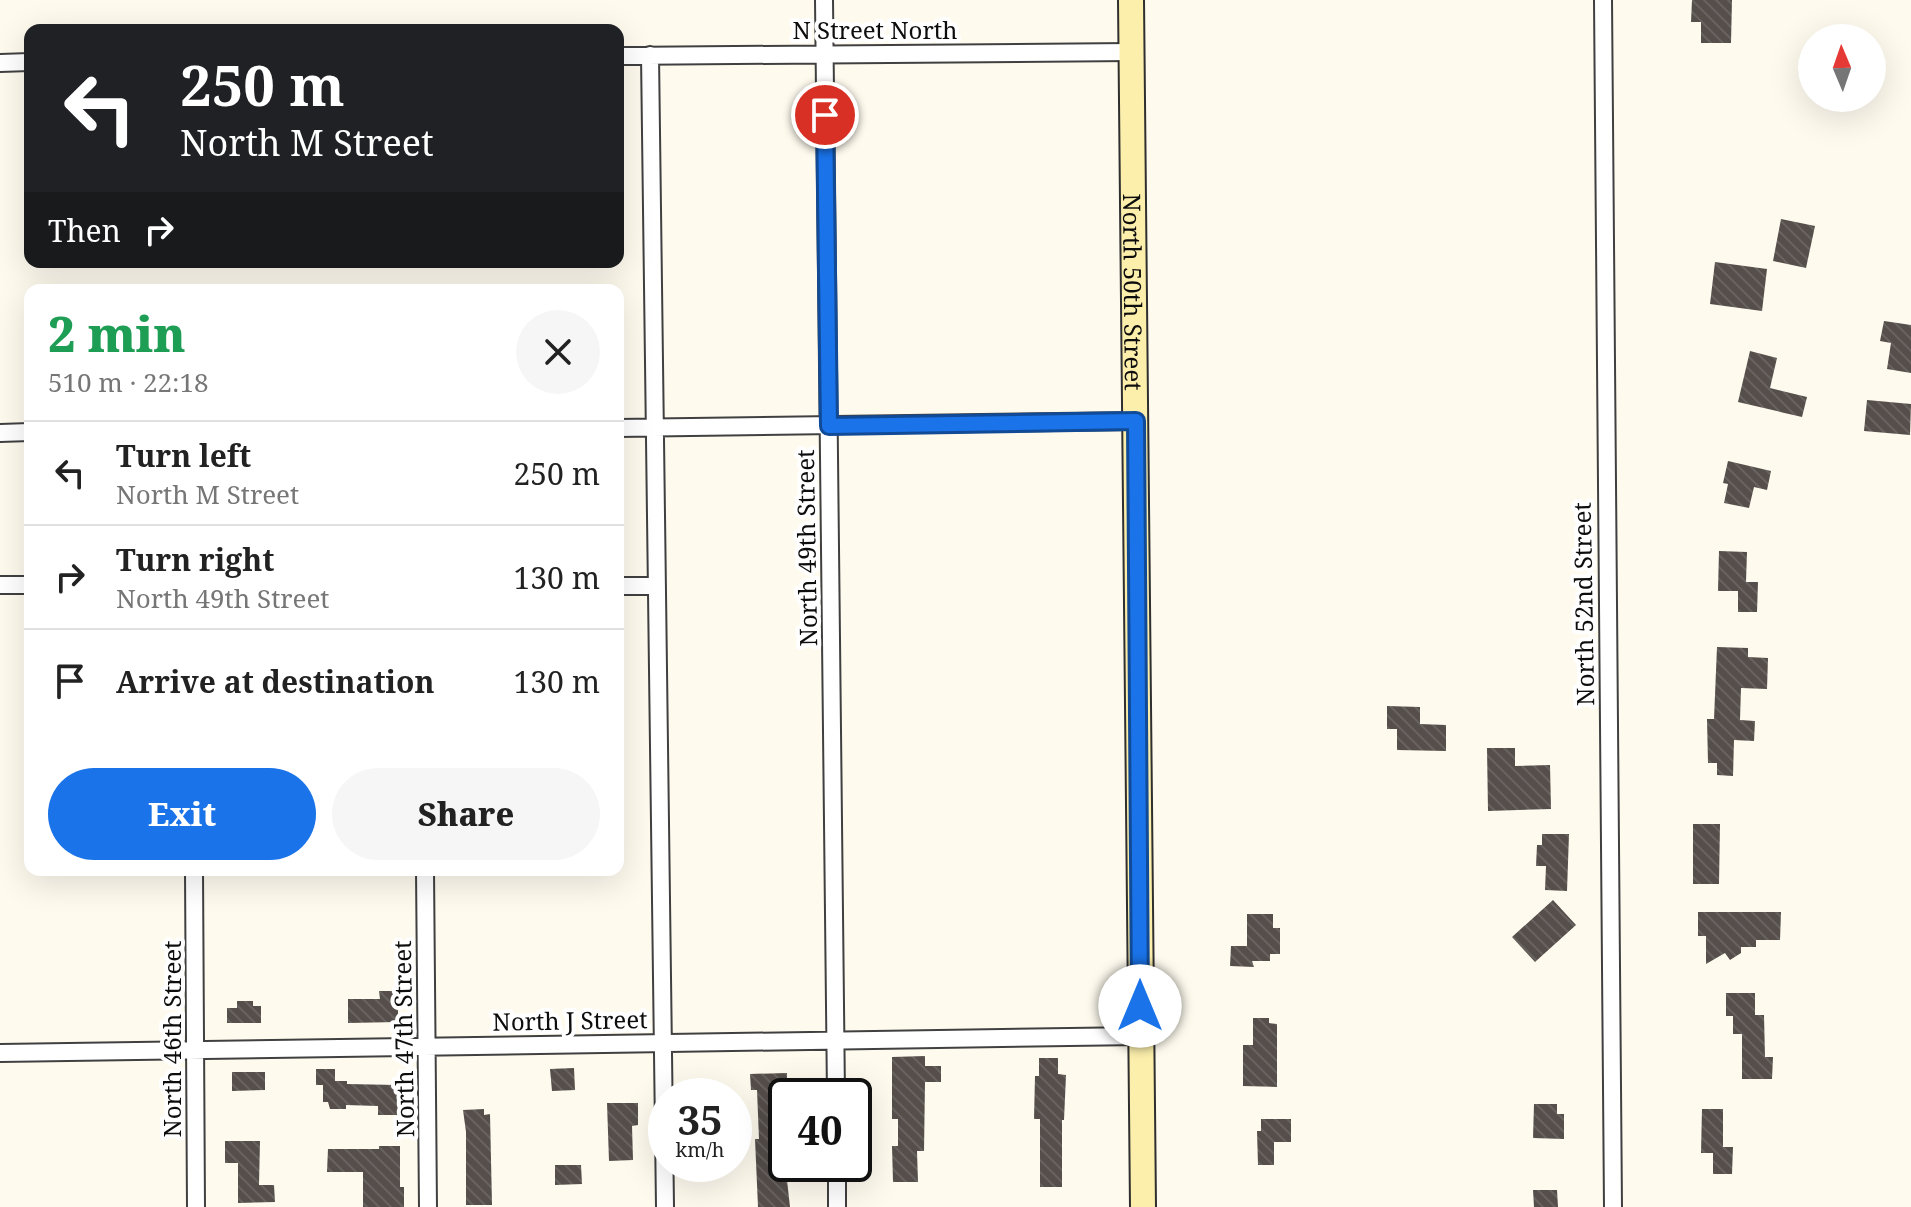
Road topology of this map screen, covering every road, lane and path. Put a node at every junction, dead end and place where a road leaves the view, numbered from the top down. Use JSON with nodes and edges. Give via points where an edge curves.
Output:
{"nodes":[{"id":1,"x":824,"y":0,"type":"edge"},
{"id":2,"x":1131,"y":0,"type":"edge"},
{"id":3,"x":1603,"y":0,"type":"edge"},
{"id":4,"x":1132,"y":52,"type":"junction"},
{"id":5,"x":825,"y":53,"type":"junction"},
{"id":6,"x":650,"y":55,"type":"junction"},
{"id":7,"x":624,"y":56,"type":"edge"},
{"id":8,"x":24,"y":62,"type":"edge"},
{"id":9,"x":0,"y":63,"type":"edge"},
{"id":10,"x":1136,"y":421,"type":"junction"},
{"id":11,"x":829,"y":426,"type":"junction"},
{"id":12,"x":655,"y":427,"type":"junction"},
{"id":13,"x":624,"y":428,"type":"edge"},
{"id":14,"x":24,"y":432,"type":"edge"},
{"id":15,"x":0,"y":433,"type":"edge"},
{"id":16,"x":0,"y":585,"type":"edge"},
{"id":17,"x":24,"y":585,"type":"edge"},
{"id":18,"x":624,"y":586,"type":"edge"},
{"id":19,"x":657,"y":586,"type":"junction"},
{"id":20,"x":194,"y":876,"type":"edge"},
{"id":21,"x":425,"y":876,"type":"edge"},
{"id":22,"x":1140,"y":1036,"type":"junction"},
{"id":23,"x":835,"y":1040,"type":"junction"},
{"id":24,"x":663,"y":1043,"type":"junction"},
{"id":25,"x":427,"y":1046,"type":"junction"},
{"id":26,"x":194,"y":1050,"type":"junction"},
{"id":27,"x":0,"y":1053,"type":"edge"},
{"id":28,"x":836,"y":1078,"type":"edge"},
{"id":29,"x":837,"y":1182,"type":"edge"},
{"id":30,"x":196,"y":1207,"type":"edge"},
{"id":31,"x":428,"y":1207,"type":"edge"},
{"id":32,"x":665,"y":1207,"type":"edge"},
{"id":33,"x":837,"y":1207,"type":"edge"},
{"id":34,"x":1143,"y":1207,"type":"edge"},
{"id":35,"x":1613,"y":1207,"type":"edge"}],
"edges":[{"from":1,"to":5,"type":"street","name":"North 49th Street"},
{"from":2,"to":4,"type":"street","name":"North 50th Street"},
{"from":3,"to":35,"type":"street","name":"North 52nd Street"},
{"from":4,"to":5,"type":"street","name":"N Street North"},
{"from":4,"to":10,"type":"street","name":"North 50th Street"},
{"from":5,"to":6,"type":"street","name":"N Street North"},
{"from":5,"to":11,"type":"street","name":"North 49th Street"},
{"from":6,"to":7,"type":"street","name":"N Street North"},
{"from":6,"to":12,"type":"street"},
{"from":8,"to":9,"type":"street"},
{"from":10,"to":11,"type":"street"},
{"from":10,"to":22,"type":"street","name":"North 50th Street"},
{"from":11,"to":12,"type":"street"},
{"from":11,"to":23,"type":"street","name":"North 49th Street"},
{"from":12,"to":13,"type":"street"},
{"from":12,"to":19,"type":"street"},
{"from":14,"to":15,"type":"street"},
{"from":16,"to":17,"type":"street"},
{"from":18,"to":19,"type":"street"},
{"from":19,"to":24,"type":"street"},
{"from":20,"to":26,"type":"street","name":"North 46th Street"},
{"from":21,"to":25,"type":"street","name":"North 47th Street"},
{"from":22,"to":23,"type":"street","name":"North J Street"},
{"from":22,"to":34,"type":"street","name":"North 50th Street"},
{"from":23,"to":24,"type":"street","name":"North J Street"},
{"from":23,"to":28,"type":"street","name":"North 49th Street"},
{"from":24,"to":25,"type":"street","name":"North J Street"},
{"from":24,"to":32,"type":"street"},
{"from":25,"to":26,"type":"street","name":"North J Street"},
{"from":25,"to":31,"type":"street","name":"North 47th Street"},
{"from":26,"to":27,"type":"street","name":"North J Street"},
{"from":26,"to":30,"type":"street","name":"North 46th Street"},
{"from":29,"to":33,"type":"street"}]}
